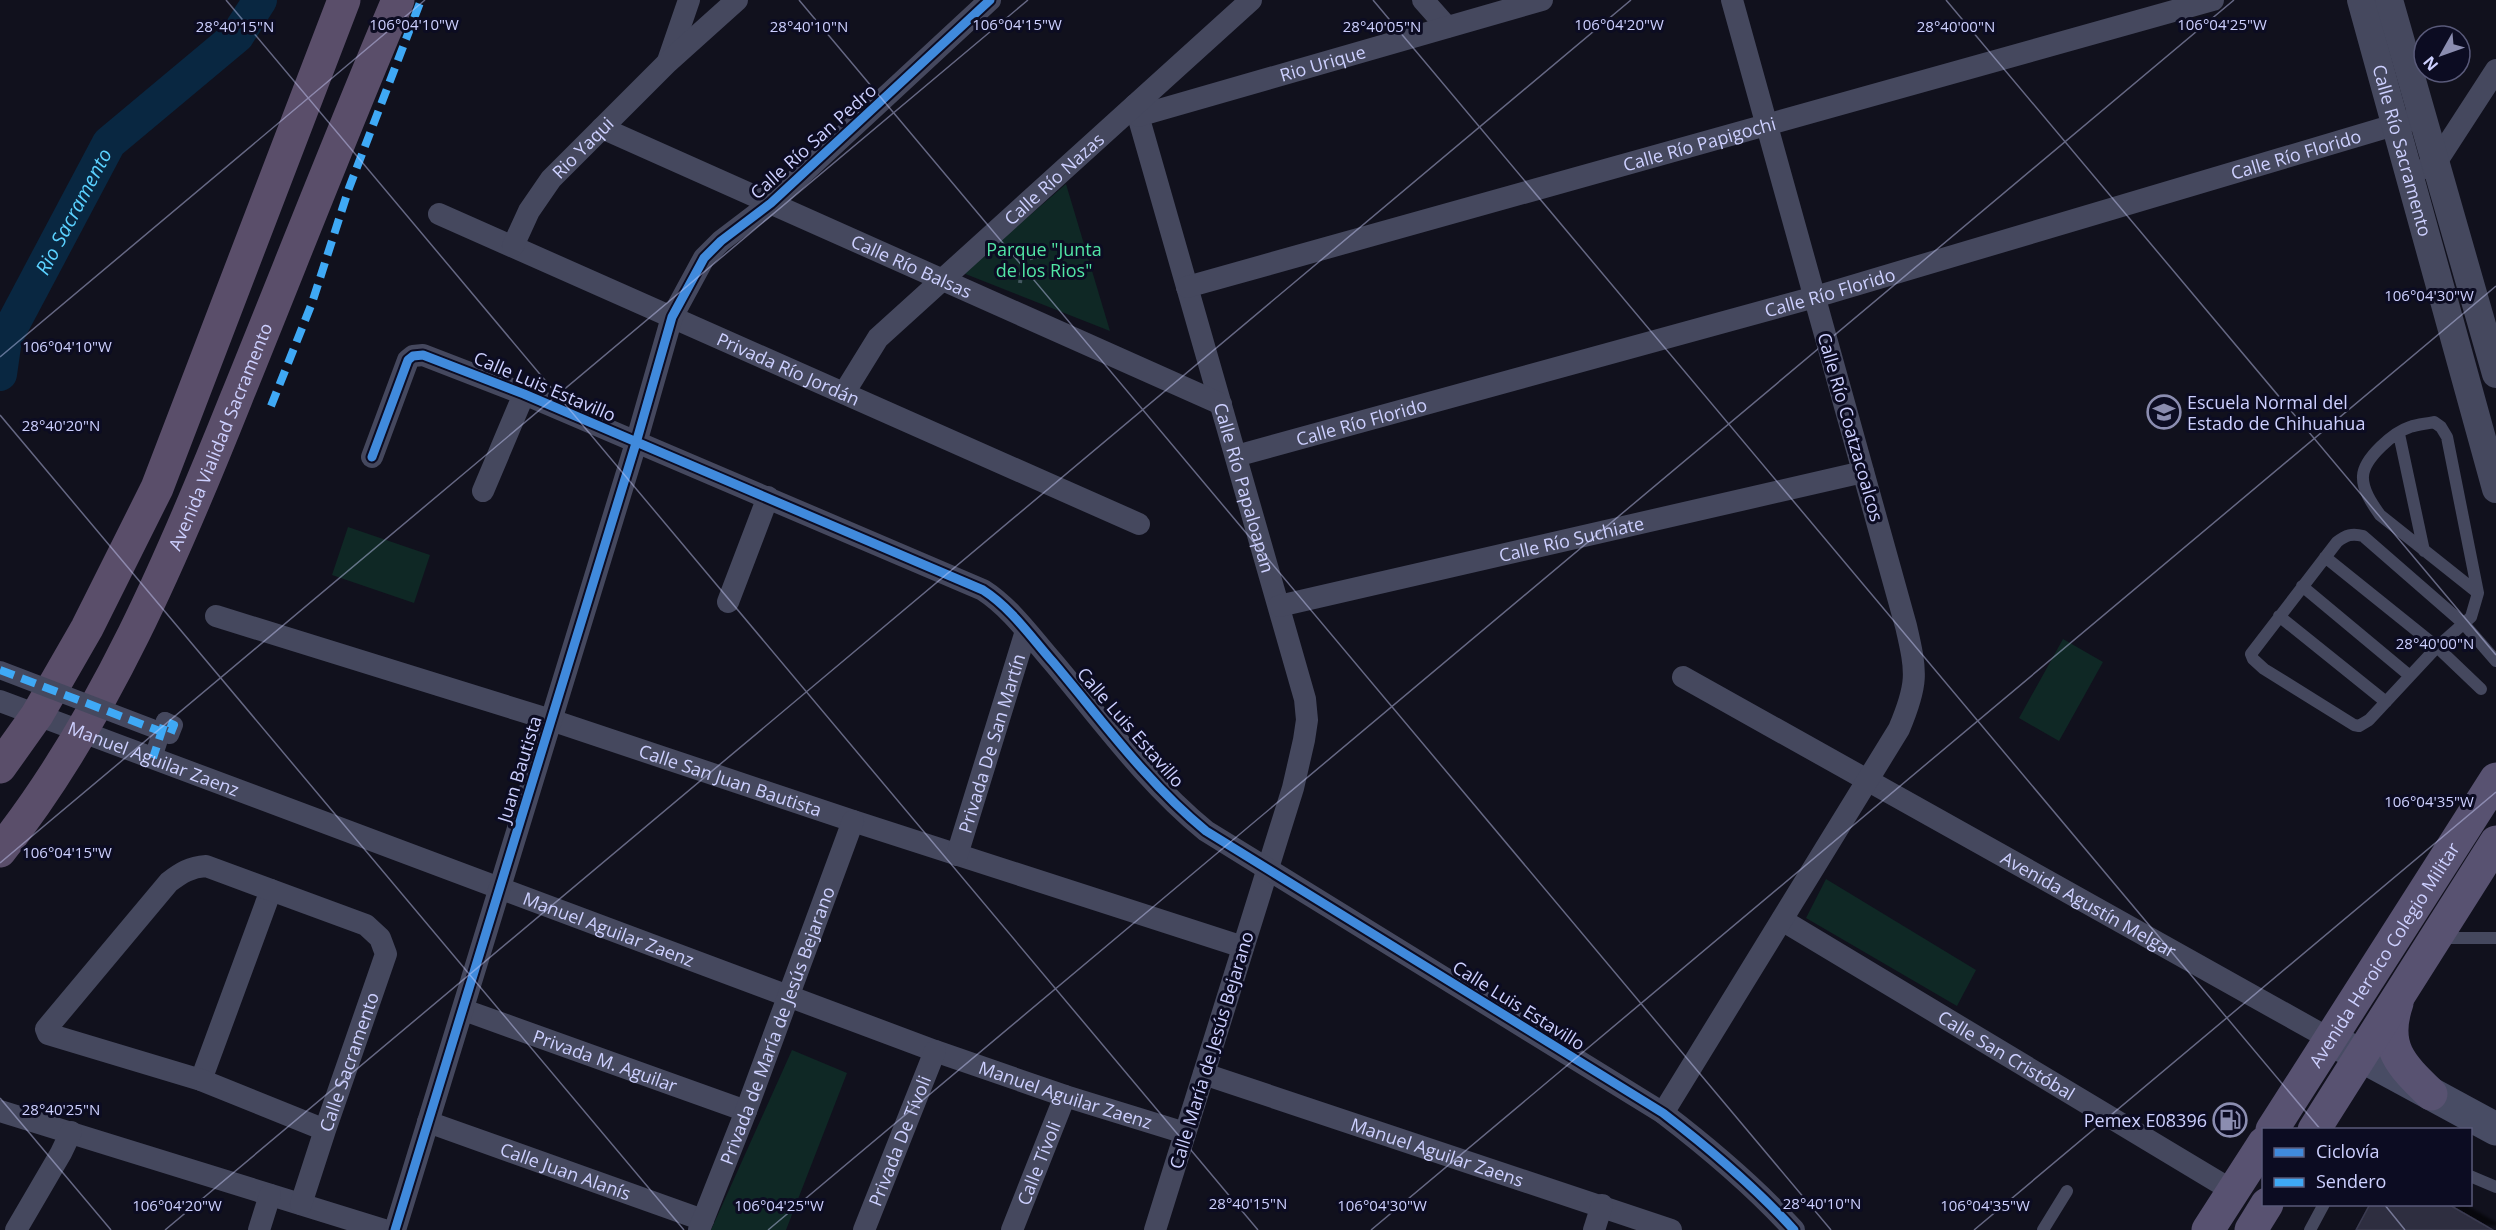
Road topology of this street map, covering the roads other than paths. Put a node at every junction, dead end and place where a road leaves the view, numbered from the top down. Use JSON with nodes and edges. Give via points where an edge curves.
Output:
{"nodes":[{"id":1,"x":344,"y":0,"type":"edge"},
{"id":2,"x":398,"y":0,"type":"edge"},
{"id":3,"x":689,"y":0,"type":"edge"},
{"id":4,"x":737,"y":0,"type":"edge"},
{"id":5,"x":990,"y":0,"type":"edge"},
{"id":6,"x":1251,"y":0,"type":"edge"},
{"id":7,"x":1423,"y":0,"type":"edge"},
{"id":8,"x":1542,"y":0,"type":"edge"},
{"id":9,"x":1732,"y":0,"type":"edge"},
{"id":10,"x":2213,"y":0,"type":"edge"},
{"id":11,"x":2361,"y":0,"type":"edge"},
{"id":12,"x":2389,"y":0,"type":"edge"},
{"id":13,"x":1447,"y":27,"type":"junction"},
{"id":14,"x":668,"y":62,"type":"junction"},
{"id":15,"x":2496,"y":70,"type":"edge"},
{"id":16,"x":1136,"y":111,"type":"junction"},
{"id":17,"x":2421,"y":116,"type":"junction"},
{"id":18,"x":1766,"y":123,"type":"junction"},
{"id":19,"x":2395,"y":126,"type":"junction"},
{"id":20,"x":602,"y":128,"type":"junction"},
{"id":21,"x":2435,"y":164,"type":"junction"},
{"id":22,"x":2409,"y":176,"type":"junction"},
{"id":23,"x":771,"y":203,"type":"junction"},
{"id":24,"x":439,"y":214,"type":"dead end"},
{"id":25,"x":513,"y":246,"type":"junction"},
{"id":26,"x":941,"y":279,"type":"junction"},
{"id":27,"x":1187,"y":287,"type":"junction"},
{"id":28,"x":1815,"y":297,"type":"junction"},
{"id":29,"x":2444,"y":301,"type":"junction"},
{"id":30,"x":2487,"y":313,"type":"edge"},
{"id":31,"x":672,"y":317,"type":"junction"},
{"id":32,"x":2496,"y":374,"type":"edge"},
{"id":33,"x":844,"y":393,"type":"junction"},
{"id":34,"x":524,"y":394,"type":"junction"},
{"id":35,"x":1221,"y":404,"type":"junction"},
{"id":36,"x":2485,"y":408,"type":"edge"},
{"id":37,"x":2398,"y":434,"type":"junction"},
{"id":38,"x":636,"y":443,"type":"junction"},
{"id":39,"x":1236,"y":456,"type":"junction"},
{"id":40,"x":372,"y":457,"type":"dead end"},
{"id":41,"x":1863,"y":472,"type":"junction"},
{"id":42,"x":2496,"y":489,"type":"edge"},
{"id":43,"x":483,"y":491,"type":"dead end"},
{"id":44,"x":768,"y":497,"type":"junction"},
{"id":45,"x":1139,"y":524,"type":"dead end"},
{"id":46,"x":2424,"y":551,"type":"junction"},
{"id":47,"x":2325,"y":556,"type":"junction"},
{"id":48,"x":2302,"y":586,"type":"junction"},
{"id":49,"x":2478,"y":593,"type":"junction"},
{"id":50,"x":728,"y":602,"type":"dead end"},
{"id":51,"x":1279,"y":606,"type":"junction"},
{"id":52,"x":216,"y":616,"type":"dead end"},
{"id":53,"x":2279,"y":616,"type":"junction"},
{"id":54,"x":2464,"y":624,"type":"junction"},
{"id":55,"x":1026,"y":631,"type":"junction"},
{"id":56,"x":2437,"y":647,"type":"junction"},
{"id":57,"x":2496,"y":661,"type":"edge"},
{"id":58,"x":0,"y":670,"type":"edge"},
{"id":59,"x":2410,"y":676,"type":"junction"},
{"id":60,"x":1683,"y":677,"type":"dead end"},
{"id":61,"x":2481,"y":689,"type":"dead end"},
{"id":62,"x":0,"y":701,"type":"edge"},
{"id":63,"x":2386,"y":702,"type":"junction"},
{"id":64,"x":37,"y":715,"type":"junction"},
{"id":65,"x":551,"y":720,"type":"junction"},
{"id":66,"x":80,"y":731,"type":"junction"},
{"id":67,"x":153,"y":758,"type":"junction"},
{"id":68,"x":0,"y":767,"type":"edge"},
{"id":69,"x":2496,"y":778,"type":"edge"},
{"id":70,"x":1869,"y":780,"type":"junction"},
{"id":71,"x":853,"y":821,"type":"junction"},
{"id":72,"x":2496,"y":842,"type":"edge"},
{"id":73,"x":0,"y":851,"type":"edge"},
{"id":74,"x":957,"y":855,"type":"junction"},
{"id":75,"x":1267,"y":869,"type":"junction"},
{"id":76,"x":501,"y":887,"type":"junction"},
{"id":77,"x":271,"y":891,"type":"junction"},
{"id":78,"x":1782,"y":920,"type":"junction"},
{"id":79,"x":2435,"y":938,"type":"junction"},
{"id":80,"x":2496,"y":938,"type":"edge"},
{"id":81,"x":1243,"y":947,"type":"junction"},
{"id":82,"x":2400,"y":993,"type":"junction"},
{"id":83,"x":789,"y":996,"type":"junction"},
{"id":84,"x":464,"y":1010,"type":"junction"},
{"id":85,"x":2330,"y":1039,"type":"junction"},
{"id":86,"x":935,"y":1051,"type":"junction"},
{"id":87,"x":2360,"y":1057,"type":"junction"},
{"id":88,"x":1204,"y":1074,"type":"junction"},
{"id":89,"x":201,"y":1080,"type":"junction"},
{"id":90,"x":2432,"y":1094,"type":"junction"},
{"id":91,"x":1065,"y":1096,"type":"junction"},
{"id":92,"x":0,"y":1111,"type":"edge"},
{"id":93,"x":746,"y":1111,"type":"junction"},
{"id":94,"x":1663,"y":1113,"type":"junction"},
{"id":95,"x":428,"y":1122,"type":"junction"},
{"id":96,"x":2273,"y":1128,"type":"edge"},
{"id":97,"x":2315,"y":1128,"type":"edge"},
{"id":98,"x":2496,"y":1128,"type":"edge"},
{"id":99,"x":324,"y":1130,"type":"junction"},
{"id":100,"x":71,"y":1132,"type":"junction"},
{"id":101,"x":1185,"y":1133,"type":"junction"},
{"id":102,"x":2262,"y":1146,"type":"edge"},
{"id":103,"x":2472,"y":1177,"type":"edge"},
{"id":104,"x":2496,"y":1187,"type":"edge"},
{"id":105,"x":2067,"y":1191,"type":"dead end"},
{"id":106,"x":2233,"y":1191,"type":"junction"},
{"id":107,"x":270,"y":1195,"type":"junction"},
{"id":108,"x":301,"y":1204,"type":"junction"},
{"id":109,"x":1602,"y":1205,"type":"junction"},
{"id":110,"x":2266,"y":1206,"type":"edge"},
{"id":111,"x":2323,"y":1206,"type":"edge"},
{"id":112,"x":701,"y":1225,"type":"edge"},
{"id":113,"x":16,"y":1230,"type":"edge"},
{"id":114,"x":259,"y":1230,"type":"edge"},
{"id":115,"x":384,"y":1230,"type":"edge"},
{"id":116,"x":394,"y":1230,"type":"edge"},
{"id":117,"x":864,"y":1230,"type":"edge"},
{"id":118,"x":1012,"y":1230,"type":"edge"},
{"id":119,"x":1155,"y":1230,"type":"edge"},
{"id":120,"x":1594,"y":1230,"type":"edge"},
{"id":121,"x":1671,"y":1230,"type":"edge"},
{"id":122,"x":1794,"y":1230,"type":"edge"},
{"id":123,"x":2043,"y":1230,"type":"edge"},
{"id":124,"x":2208,"y":1230,"type":"edge"},
{"id":125,"x":2251,"y":1230,"type":"edge"},
{"id":126,"x":2310,"y":1230,"type":"edge"}],
"edges":[{"from":1,"to":64,"type":"highway","via":[[157,489],[87,628]]},
{"from":2,"to":66,"type":"highway","name":"Avenida Vialidad Sacramento","via":[[181,532],[158,584]]},
{"from":3,"to":14,"type":"street"},
{"from":4,"to":14,"type":"street","name":"Rio Yaqui"},
{"from":5,"to":23,"type":"street","name":"Calle Río San Pedro"},
{"from":6,"to":16,"type":"street","name":"Calle Río Nazas"},
{"from":7,"to":13,"type":"street"},
{"from":8,"to":13,"type":"street","name":"Rio Urique"},
{"from":9,"to":18,"type":"street","name":"Calle Río Coatzacoalcos"},
{"from":10,"to":18,"type":"street","name":"Calle Río Papigochi"},
{"from":11,"to":19,"type":"street","name":"Calle Río Sacramento"},
{"from":12,"to":17,"type":"street","name":"Calle Río Sacramento"},
{"from":13,"to":16,"type":"street","name":"Rio Urique"},
{"from":14,"to":20,"type":"street","name":"Rio Yaqui"},
{"from":15,"to":21,"type":"street"},
{"from":16,"to":26,"type":"street","name":"Calle Río Nazas"},
{"from":16,"to":27,"type":"street","name":"Calle Río Papaloapan"},
{"from":17,"to":19,"type":"street","name":"Calle Río Florido"},
{"from":17,"to":21,"type":"street","name":"Calle Río Sacramento"},
{"from":18,"to":27,"type":"street","name":"Calle Río Papigochi"},
{"from":18,"to":28,"type":"street","name":"Calle Río Coatzacoalcos"},
{"from":19,"to":22,"type":"street","name":"Calle Río Sacramento"},
{"from":19,"to":28,"type":"street","name":"Calle Río Florido"},
{"from":20,"to":23,"type":"street","name":"Calle Río Balsas"},
{"from":20,"to":25,"type":"street","name":"Rio Yaqui","via":[[540,193]]},
{"from":21,"to":22,"type":"street"},
{"from":21,"to":30,"type":"street","name":"Calle Río Sacramento"},
{"from":22,"to":29,"type":"street","name":"Calle Río Sacramento"},
{"from":23,"to":26,"type":"street","name":"Calle Río Balsas"},
{"from":23,"to":31,"type":"street","name":"Calle Río San Pedro","via":[[704,258]]},
{"from":24,"to":25,"type":"street","name":"Privada Río Jordán"},
{"from":25,"to":31,"type":"street","name":"Privada Río Jordán"},
{"from":26,"to":33,"type":"street","name":"Calle Río Nazas","via":[[878,338]]},
{"from":26,"to":35,"type":"street","name":"Calle Río Balsas"},
{"from":27,"to":35,"type":"street","name":"Calle Río Papaloapan"},
{"from":28,"to":39,"type":"street","name":"Calle Río Florido"},
{"from":28,"to":41,"type":"street","name":"Calle Río Coatzacoalcos"},
{"from":29,"to":30,"type":"street"},
{"from":29,"to":36,"type":"street","name":"Calle Río Sacramento"},
{"from":30,"to":32,"type":"street","name":"Calle Río Sacramento"},
{"from":31,"to":33,"type":"street","name":"Privada Río Jordán"},
{"from":31,"to":38,"type":"street","name":"Juan Bautista"},
{"from":33,"to":45,"type":"street","name":"Privada Río Jordán"},
{"from":34,"to":38,"type":"street","name":"Calle Luis Estavillo"},
{"from":34,"to":40,"type":"street","name":"Calle Luis Estavillo","via":[[423,355],[413,356],[408,360]]},
{"from":34,"to":43,"type":"street"},
{"from":35,"to":39,"type":"street","name":"Calle Río Papaloapan"},
{"from":36,"to":42,"type":"street","name":"Calle Río Sacramento"},
{"from":37,"to":46,"type":"lane"},
{"from":37,"to":46,"type":"lane","via":[[2384,442],[2369,460],[2363,476],[2370,501],[2380,515]]},
{"from":37,"to":49,"type":"lane","via":[[2409,427],[2434,422],[2447,437]]},
{"from":38,"to":44,"type":"street","name":"Calle Luis Estavillo"},
{"from":38,"to":65,"type":"street","name":"Juan Bautista"},
{"from":39,"to":51,"type":"street","name":"Calle Río Papaloapan"},
{"from":41,"to":51,"type":"street","name":"Calle Río Suchiate"},
{"from":41,"to":70,"type":"street","name":"Calle Río Coatzacoalcos","via":[[1906,626],[1915,674],[1913,693],[1899,729]]},
{"from":44,"to":50,"type":"street"},
{"from":44,"to":55,"type":"street","name":"Calle Luis Estavillo","via":[[983,590],[995,597]]},
{"from":46,"to":49,"type":"lane"},
{"from":47,"to":48,"type":"lane"},
{"from":47,"to":54,"type":"lane","via":[[2346,535],[2363,536]]},
{"from":47,"to":56,"type":"lane"},
{"from":48,"to":53,"type":"lane"},
{"from":48,"to":59,"type":"lane"},
{"from":49,"to":54,"type":"lane","via":[[2476,606]]},
{"from":51,"to":75,"type":"street","name":"Calle Río Papaloapan","via":[[1305,699],[1307,720],[1293,788]]},
{"from":52,"to":65,"type":"street","name":"Calle San Juan Bautista"},
{"from":53,"to":63,"type":"lane"},
{"from":53,"to":63,"type":"lane","via":[[2252,650],[2258,664],[2354,725],[2364,724]]},
{"from":54,"to":56,"type":"lane"},
{"from":54,"to":57,"type":"lane"},
{"from":55,"to":74,"type":"street","name":"Privada De San Martín"},
{"from":55,"to":75,"type":"street","name":"Calle Luis Estavillo","via":[[1187,816]]},
{"from":56,"to":59,"type":"lane"},
{"from":56,"to":61,"type":"lane"},
{"from":58,"to":67,"type":"street","bridge":true,"via":[[170,735],[174,725],[165,721]]},
{"from":59,"to":63,"type":"lane"},
{"from":60,"to":70,"type":"street","name":"Avenida Agustín Melgar"},
{"from":62,"to":64,"type":"street","name":"Manuel Aguilar Zaenz"},
{"from":64,"to":66,"type":"street","name":"Manuel Aguilar Zaenz"},
{"from":64,"to":68,"type":"highway"},
{"from":65,"to":71,"type":"street","name":"Calle San Juan Bautista"},
{"from":65,"to":76,"type":"street","name":"Juan Bautista"},
{"from":66,"to":67,"type":"street","name":"Manuel Aguilar Zaenz"},
{"from":66,"to":73,"type":"highway","name":"Avenida Vialidad Sacramento"},
{"from":67,"to":76,"type":"street","name":"Manuel Aguilar Zaenz"},
{"from":69,"to":85,"type":"main road","name":"Avenida Heroico Colegio Militar"},
{"from":70,"to":78,"type":"street"},
{"from":70,"to":85,"type":"street","name":"Avenida Agustín Melgar"},
{"from":71,"to":74,"type":"street","name":"Calle San Juan Bautista"},
{"from":71,"to":83,"type":"street","name":"Privada de María de Jesús Bejarano"},
{"from":72,"to":79,"type":"main road","name":"Avenida Heroico Colegio Militar"},
{"from":74,"to":81,"type":"street","name":"Calle San Juan Bautista"},
{"from":75,"to":81,"type":"street","name":"Calle María de Jesús Bejarano"},
{"from":75,"to":94,"type":"street","name":"Calle Luis Estavillo"},
{"from":76,"to":83,"type":"street","name":"Manuel Aguilar Zaenz"},
{"from":76,"to":84,"type":"street","name":"Juan Bautista"},
{"from":77,"to":89,"type":"street"},
{"from":77,"to":89,"type":"street","via":[[206,866],[179,874],[46,1029],[48,1034]]},
{"from":77,"to":99,"type":"street","name":"Calle Sacramento","via":[[366,925],[381,938],[386,954]]},
{"from":78,"to":94,"type":"street"},
{"from":78,"to":106,"type":"street","name":"Calle San Cristóbal"},
{"from":79,"to":80,"type":"lane"},
{"from":79,"to":82,"type":"main road","name":"Avenida Heroico Colegio Militar"},
{"from":81,"to":88,"type":"street","name":"Calle María de Jesús Bejarano"},
{"from":82,"to":87,"type":"main road","name":"Avenida Heroico Colegio Militar"},
{"from":82,"to":90,"type":"main road","via":[[2392,1023],[2394,1048],[2409,1072]]},
{"from":83,"to":86,"type":"street","name":"Manuel Aguilar Zaenz"},
{"from":83,"to":93,"type":"street","name":"Privada de María de Jesús Bejarano"},
{"from":84,"to":93,"type":"street","name":"Privada M. Aguilar"},
{"from":84,"to":95,"type":"street","name":"Juan Bautista"},
{"from":85,"to":87,"type":"main road","name":"Avenida Agustín Melgar"},
{"from":85,"to":96,"type":"main road","name":"Avenida Heroico Colegio Militar"},
{"from":86,"to":91,"type":"street","name":"Manuel Aguilar Zaenz"},
{"from":86,"to":117,"type":"street","name":"Privada De Tívoli"},
{"from":87,"to":90,"type":"main road","name":"Avenida Agustín Melgar"},
{"from":87,"to":97,"type":"main road","name":"Avenida Heroico Colegio Militar"},
{"from":88,"to":101,"type":"street","name":"Calle María de Jesús Bejarano"},
{"from":88,"to":109,"type":"street","name":"Manuel Aguilar Zaens"},
{"from":89,"to":99,"type":"street"},
{"from":90,"to":98,"type":"main road","name":"Avenida Agustín Melgar"},
{"from":91,"to":101,"type":"street","name":"Manuel Aguilar Zaenz"},
{"from":91,"to":118,"type":"street","name":"Calle Tívoli"},
{"from":92,"to":100,"type":"street"},
{"from":93,"to":112,"type":"street","name":"Privada de María de Jesús Bejarano"},
{"from":94,"to":122,"type":"street","name":"Calle Luis Estavillo","via":[[1736,1172]]},
{"from":95,"to":112,"type":"street","name":"Calle Juan Alanís"},
{"from":95,"to":116,"type":"street","name":"Juan Bautista"},
{"from":99,"to":108,"type":"street","name":"Calle Sacramento"},
{"from":100,"to":107,"type":"street"},
{"from":100,"to":113,"type":"street"},
{"from":101,"to":119,"type":"street","name":"Calle María de Jesús Bejarano"},
{"from":102,"to":106,"type":"main road"},
{"from":103,"to":104,"type":"lane"},
{"from":105,"to":123,"type":"lane"},
{"from":106,"to":124,"type":"main road"},
{"from":107,"to":108,"type":"street"},
{"from":107,"to":114,"type":"street"},
{"from":108,"to":115,"type":"street"},
{"from":109,"to":120,"type":"street"},
{"from":109,"to":121,"type":"street","name":"Manuel Aguilar Zaens"},
{"from":110,"to":125,"type":"main road"},
{"from":111,"to":126,"type":"lane"}]}
